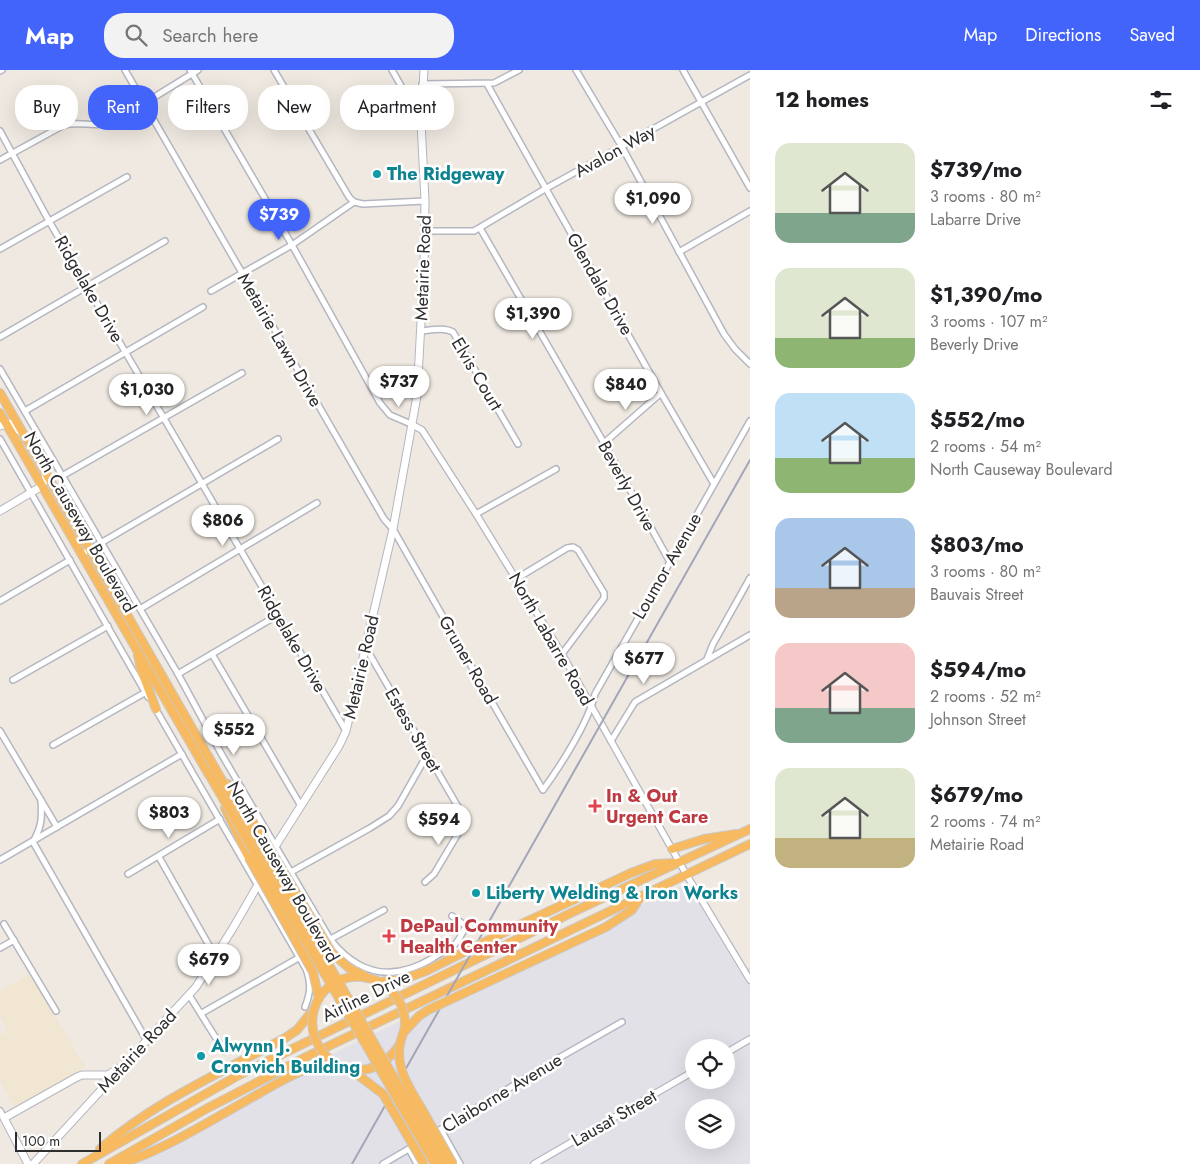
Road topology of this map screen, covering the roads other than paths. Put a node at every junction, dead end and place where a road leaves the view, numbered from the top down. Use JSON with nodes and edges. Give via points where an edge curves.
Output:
{"nodes":[{"id":1,"x":125,"y":70,"type":"edge"},
{"id":2,"x":198,"y":70,"type":"edge"},
{"id":3,"x":274,"y":70,"type":"edge"},
{"id":4,"x":392,"y":70,"type":"edge"},
{"id":5,"x":424,"y":70,"type":"edge"},
{"id":6,"x":520,"y":70,"type":"edge"},
{"id":7,"x":576,"y":70,"type":"edge"},
{"id":8,"x":683,"y":70,"type":"edge"},
{"id":9,"x":191,"y":72,"type":"edge"},
{"id":10,"x":750,"y":75,"type":"edge"},
{"id":11,"x":422,"y":84,"type":"joint"},
{"id":12,"x":487,"y":84,"type":"junction"},
{"id":13,"x":134,"y":85,"type":"edge"},
{"id":14,"x":401,"y":85,"type":"edge"},
{"id":15,"x":158,"y":95,"type":"edge"},
{"id":16,"x":702,"y":102,"type":"junction"},
{"id":17,"x":88,"y":125,"type":"edge"},
{"id":18,"x":158,"y":127,"type":"edge"},
{"id":19,"x":422,"y":130,"type":"edge"},
{"id":20,"x":0,"y":131,"type":"edge"},
{"id":21,"x":622,"y":147,"type":"junction"},
{"id":22,"x":12,"y":153,"type":"junction"},
{"id":23,"x":0,"y":160,"type":"edge"},
{"id":24,"x":127,"y":177,"type":"dead end"},
{"id":25,"x":750,"y":188,"type":"edge"},
{"id":26,"x":545,"y":189,"type":"junction"},
{"id":27,"x":425,"y":201,"type":"junction"},
{"id":28,"x":354,"y":202,"type":"junction"},
{"id":29,"x":750,"y":211,"type":"edge"},
{"id":30,"x":49,"y":221,"type":"junction"},
{"id":31,"x":480,"y":228,"type":"junction"},
{"id":32,"x":424,"y":231,"type":"junction"},
{"id":33,"x":166,"y":241,"type":"dead end"},
{"id":34,"x":292,"y":244,"type":"junction"},
{"id":35,"x":0,"y":249,"type":"edge"},
{"id":36,"x":679,"y":252,"type":"junction"},
{"id":37,"x":242,"y":274,"type":"junction"},
{"id":38,"x":88,"y":286,"type":"junction"},
{"id":39,"x":211,"y":291,"type":"dead end"},
{"id":40,"x":203,"y":307,"type":"dead end"},
{"id":41,"x":421,"y":331,"type":"junction"},
{"id":42,"x":0,"y":336,"type":"edge"},
{"id":43,"x":126,"y":352,"type":"junction"},
{"id":44,"x":750,"y":364,"type":"edge"},
{"id":45,"x":0,"y":369,"type":"edge"},
{"id":46,"x":242,"y":373,"type":"dead end"},
{"id":47,"x":0,"y":393,"type":"edge"},
{"id":48,"x":661,"y":393,"type":"junction"},
{"id":49,"x":25,"y":411,"type":"junction"},
{"id":50,"x":0,"y":413,"type":"edge"},
{"id":51,"x":164,"y":418,"type":"junction"},
{"id":52,"x":750,"y":421,"type":"edge"},
{"id":53,"x":3,"y":424,"type":"edge"},
{"id":54,"x":411,"y":424,"type":"junction"},
{"id":55,"x":0,"y":439,"type":"edge"},
{"id":56,"x":278,"y":439,"type":"dead end"},
{"id":57,"x":27,"y":440,"type":"junction"},
{"id":58,"x":604,"y":443,"type":"junction"},
{"id":59,"x":518,"y":444,"type":"dead end"},
{"id":60,"x":43,"y":467,"type":"junction"},
{"id":61,"x":556,"y":469,"type":"dead end"},
{"id":62,"x":62,"y":476,"type":"junction"},
{"id":63,"x":202,"y":483,"type":"junction"},
{"id":64,"x":714,"y":484,"type":"junction"},
{"id":65,"x":42,"y":486,"type":"junction"},
{"id":66,"x":30,"y":493,"type":"junction"},
{"id":67,"x":317,"y":503,"type":"dead end"},
{"id":68,"x":0,"y":511,"type":"edge"},
{"id":69,"x":476,"y":514,"type":"junction"},
{"id":70,"x":393,"y":529,"type":"junction"},
{"id":71,"x":101,"y":542,"type":"junction"},
{"id":72,"x":90,"y":549,"type":"junction"},
{"id":73,"x":240,"y":549,"type":"junction"},
{"id":74,"x":82,"y":554,"type":"junction"},
{"id":75,"x":70,"y":560,"type":"junction"},
{"id":76,"x":670,"y":562,"type":"junction"},
{"id":77,"x":750,"y":578,"type":"edge"},
{"id":78,"x":516,"y":579,"type":"junction"},
{"id":79,"x":0,"y":601,"type":"edge"},
{"id":80,"x":140,"y":608,"type":"junction"},
{"id":81,"x":278,"y":615,"type":"junction"},
{"id":82,"x":108,"y":626,"type":"junction"},
{"id":83,"x":750,"y":635,"type":"edge"},
{"id":84,"x":365,"y":647,"type":"junction"},
{"id":85,"x":136,"y":648,"type":"junction"},
{"id":86,"x":212,"y":654,"type":"junction"},
{"id":87,"x":562,"y":654,"type":"junction"},
{"id":88,"x":707,"y":660,"type":"junction"},
{"id":89,"x":178,"y":674,"type":"junction"},
{"id":90,"x":13,"y":680,"type":"dead end"},
{"id":91,"x":146,"y":692,"type":"junction"},
{"id":92,"x":592,"y":708,"type":"junction"},
{"id":93,"x":156,"y":709,"type":"junction"},
{"id":94,"x":0,"y":730,"type":"edge"},
{"id":95,"x":346,"y":731,"type":"junction"},
{"id":96,"x":611,"y":741,"type":"junction"},
{"id":97,"x":53,"y":745,"type":"dead end"},
{"id":98,"x":182,"y":754,"type":"junction"},
{"id":99,"x":427,"y":755,"type":"junction"},
{"id":100,"x":215,"y":766,"type":"junction"},
{"id":101,"x":207,"y":771,"type":"junction"},
{"id":102,"x":543,"y":790,"type":"joint"},
{"id":103,"x":41,"y":800,"type":"junction"},
{"id":104,"x":301,"y":806,"type":"junction"},
{"id":105,"x":220,"y":819,"type":"junction"},
{"id":106,"x":57,"y":827,"type":"junction"},
{"id":107,"x":750,"y":829,"type":"edge"},
{"id":108,"x":741,"y":833,"type":"junction"},
{"id":109,"x":33,"y":842,"type":"junction"},
{"id":110,"x":750,"y":844,"type":"edge"},
{"id":111,"x":276,"y":845,"type":"junction"},
{"id":112,"x":672,"y":849,"type":"junction"},
{"id":113,"x":159,"y":856,"type":"junction"},
{"id":114,"x":0,"y":860,"type":"edge"},
{"id":115,"x":680,"y":863,"type":"junction"},
{"id":116,"x":291,"y":872,"type":"junction"},
{"id":117,"x":128,"y":874,"type":"dead end"},
{"id":118,"x":686,"y":874,"type":"junction"},
{"id":119,"x":425,"y":882,"type":"dead end"},
{"id":120,"x":258,"y":886,"type":"junction"},
{"id":121,"x":641,"y":896,"type":"junction"},
{"id":122,"x":384,"y":910,"type":"dead end"},
{"id":123,"x":452,"y":916,"type":"dead end"},
{"id":124,"x":4,"y":924,"type":"dead end"},
{"id":125,"x":330,"y":939,"type":"junction"},
{"id":126,"x":14,"y":940,"type":"junction"},
{"id":127,"x":0,"y":948,"type":"edge"},
{"id":128,"x":215,"y":956,"type":"junction"},
{"id":129,"x":300,"y":958,"type":"junction"},
{"id":130,"x":375,"y":980,"type":"junction"},
{"id":131,"x":750,"y":980,"type":"edge"},
{"id":132,"x":189,"y":995,"type":"junction"},
{"id":133,"x":319,"y":999,"type":"junction"},
{"id":134,"x":305,"y":1006,"type":"dead end"},
{"id":135,"x":314,"y":1009,"type":"junction"},
{"id":136,"x":56,"y":1011,"type":"dead end"},
{"id":137,"x":202,"y":1013,"type":"junction"},
{"id":138,"x":622,"y":1022,"type":"dead end"},
{"id":139,"x":404,"y":1032,"type":"junction"},
{"id":140,"x":750,"y":1039,"type":"edge"},
{"id":141,"x":147,"y":1041,"type":"junction"},
{"id":142,"x":400,"y":1044,"type":"junction"},
{"id":143,"x":735,"y":1048,"type":"edge"},
{"id":144,"x":224,"y":1051,"type":"dead end"},
{"id":145,"x":127,"y":1063,"type":"junction"},
{"id":146,"x":338,"y":1065,"type":"junction"},
{"id":147,"x":350,"y":1069,"type":"junction"},
{"id":148,"x":95,"y":1076,"type":"junction"},
{"id":149,"x":685,"y":1076,"type":"edge"},
{"id":150,"x":100,"y":1092,"type":"junction"},
{"id":151,"x":1,"y":1117,"type":"edge"},
{"id":152,"x":441,"y":1130,"type":"junction"},
{"id":153,"x":409,"y":1149,"type":"junction"},
{"id":154,"x":85,"y":1162,"type":"edge"},
{"id":155,"x":28,"y":1164,"type":"edge"},
{"id":156,"x":34,"y":1164,"type":"edge"},
{"id":157,"x":109,"y":1164,"type":"edge"},
{"id":158,"x":120,"y":1164,"type":"edge"},
{"id":159,"x":383,"y":1164,"type":"edge"},
{"id":160,"x":417,"y":1164,"type":"edge"},
{"id":161,"x":424,"y":1164,"type":"edge"},
{"id":162,"x":435,"y":1164,"type":"edge"},
{"id":163,"x":444,"y":1164,"type":"edge"},
{"id":164,"x":453,"y":1164,"type":"edge"},
{"id":165,"x":460,"y":1164,"type":"edge"},
{"id":166,"x":534,"y":1164,"type":"edge"}],
"edges":[{"from":1,"to":13,"type":"street","name":"Metairie Lawn Drive"},
{"from":2,"to":9,"type":"street"},
{"from":3,"to":28,"type":"street"},
{"from":4,"to":14,"type":"street"},
{"from":5,"to":11,"type":"main road","name":"Metairie Road"},
{"from":6,"to":12,"type":"street"},
{"from":7,"to":21,"type":"street"},
{"from":8,"to":16,"type":"street"},
{"from":9,"to":15,"type":"street"},
{"from":9,"to":34,"type":"street"},
{"from":10,"to":16,"type":"street","name":"Avalon Way"},
{"from":11,"to":12,"type":"street"},
{"from":12,"to":26,"type":"street","name":"Glendale Drive"},
{"from":16,"to":21,"type":"street","name":"Avalon Way"},
{"from":16,"to":25,"type":"street"},
{"from":17,"to":22,"type":"street","via":[[64,125]]},
{"from":18,"to":37,"type":"street","name":"Metairie Lawn Drive"},
{"from":19,"to":27,"type":"main road","name":"Metairie Road"},
{"from":20,"to":22,"type":"street","name":"Ridgelake Drive"},
{"from":21,"to":26,"type":"street","name":"Avalon Way"},
{"from":21,"to":36,"type":"street"},
{"from":22,"to":23,"type":"street"},
{"from":22,"to":30,"type":"street","name":"Ridgelake Drive"},
{"from":24,"to":30,"type":"street"},
{"from":26,"to":31,"type":"street","name":"Avalon Way"},
{"from":26,"to":48,"type":"street","name":"Glendale Drive"},
{"from":27,"to":28,"type":"street"},
{"from":27,"to":32,"type":"main road","name":"Metairie Road"},
{"from":28,"to":34,"type":"street"},
{"from":29,"to":36,"type":"street"},
{"from":30,"to":35,"type":"street"},
{"from":30,"to":38,"type":"street","name":"Ridgelake Drive"},
{"from":31,"to":32,"type":"street","via":[[470,232]]},
{"from":31,"to":58,"type":"street","name":"Beverly Drive"},
{"from":32,"to":41,"type":"main road","name":"Metairie Road"},
{"from":33,"to":38,"type":"street"},
{"from":34,"to":37,"type":"street"},
{"from":34,"to":54,"type":"street","via":[[380,403],[390,415]]},
{"from":36,"to":44,"type":"street","via":[[724,334]]},
{"from":37,"to":39,"type":"street"},
{"from":37,"to":70,"type":"street","name":"Metairie Lawn Drive","via":[[384,519]]},
{"from":38,"to":42,"type":"street"},
{"from":38,"to":43,"type":"street","name":"Ridgelake Drive"},
{"from":40,"to":43,"type":"street"},
{"from":41,"to":54,"type":"main road","name":"Metairie Road","via":[[417,396]]},
{"from":41,"to":59,"type":"street","name":"Elvis Court","via":[[450,330],[456,335]]},
{"from":43,"to":49,"type":"street"},
{"from":43,"to":51,"type":"street","name":"Ridgelake Drive"},
{"from":45,"to":49,"type":"street","name":"North Causeway Boulevard"},
{"from":46,"to":51,"type":"street"},
{"from":47,"to":57,"type":"highway","name":"North Causeway Boulevard"},
{"from":48,"to":58,"type":"street"},
{"from":48,"to":64,"type":"street","name":"Glendale Drive"},
{"from":49,"to":62,"type":"street","name":"North Causeway Boulevard"},
{"from":50,"to":53,"type":"highway","name":"North Causeway Boulevard"},
{"from":51,"to":62,"type":"street"},
{"from":51,"to":63,"type":"street","name":"Ridgelake Drive"},
{"from":52,"to":64,"type":"street","name":"Loumor Avenue"},
{"from":53,"to":57,"type":"main road","via":[[10,423]]},
{"from":53,"to":65,"type":"highway","name":"North Causeway Boulevard"},
{"from":54,"to":69,"type":"street","name":"North Labarre Road","via":[[422,430]]},
{"from":54,"to":70,"type":"main road","name":"Metairie Road"},
{"from":55,"to":66,"type":"street","name":"North Causeway Boulevard"},
{"from":56,"to":63,"type":"street"},
{"from":57,"to":60,"type":"highway","name":"North Causeway Boulevard"},
{"from":58,"to":76,"type":"street","name":"Beverly Drive"},
{"from":60,"to":65,"type":"main road","via":[[46,476]]},
{"from":60,"to":72,"type":"highway","name":"North Causeway Boulevard"},
{"from":61,"to":69,"type":"street"},
{"from":62,"to":71,"type":"street","name":"North Causeway Boulevard"},
{"from":63,"to":71,"type":"street"},
{"from":63,"to":73,"type":"street","name":"Ridgelake Drive"},
{"from":64,"to":76,"type":"street","name":"Loumor Avenue"},
{"from":65,"to":66,"type":"main road"},
{"from":65,"to":74,"type":"highway","name":"North Causeway Boulevard"},
{"from":66,"to":68,"type":"main road"},
{"from":66,"to":75,"type":"street","name":"North Causeway Boulevard"},
{"from":67,"to":73,"type":"street"},
{"from":69,"to":78,"type":"street","name":"North Labarre Road"},
{"from":70,"to":84,"type":"main road","name":"Metairie Road"},
{"from":70,"to":102,"type":"street","name":"Gruner Road"},
{"from":71,"to":72,"type":"street"},
{"from":71,"to":80,"type":"street","name":"North Causeway Boulevard"},
{"from":72,"to":74,"type":"street"},
{"from":72,"to":100,"type":"highway","name":"North Causeway Boulevard","bridge":true},
{"from":73,"to":80,"type":"street"},
{"from":73,"to":81,"type":"street","name":"Ridgelake Drive"},
{"from":74,"to":85,"type":"highway","name":"North Causeway Boulevard"},
{"from":75,"to":79,"type":"street"},
{"from":75,"to":82,"type":"street","name":"North Causeway Boulevard"},
{"from":76,"to":92,"type":"street","name":"Loumor Avenue","via":[[595,694]]},
{"from":77,"to":88,"type":"street"},
{"from":78,"to":87,"type":"street","name":"North Labarre Road"},
{"from":78,"to":87,"type":"street","via":[[567,548],[578,550],[604,598]]},
{"from":80,"to":89,"type":"street","name":"North Causeway Boulevard"},
{"from":81,"to":86,"type":"street"},
{"from":81,"to":95,"type":"street","name":"Ridgelake Drive"},
{"from":82,"to":90,"type":"street"},
{"from":82,"to":91,"type":"street","name":"North Causeway Boulevard"},
{"from":83,"to":88,"type":"street"},
{"from":84,"to":95,"type":"main road","name":"Metairie Road"},
{"from":84,"to":99,"type":"street","name":"Estess Street"},
{"from":85,"to":93,"type":"highway","via":[[140,669]]},
{"from":85,"to":101,"type":"highway","name":"North Causeway Boulevard"},
{"from":86,"to":89,"type":"street"},
{"from":86,"to":104,"type":"street"},
{"from":87,"to":92,"type":"street","name":"North Labarre Road"},
{"from":88,"to":96,"type":"street","via":[[634,702]]},
{"from":89,"to":111,"type":"street","name":"North Causeway Boulevard"},
{"from":91,"to":93,"type":"street","name":"North Causeway Boulevard"},
{"from":91,"to":97,"type":"street"},
{"from":92,"to":96,"type":"street","name":"North Labarre Road"},
{"from":92,"to":102,"type":"street","name":"Loumor Avenue","via":[[558,770]]},
{"from":93,"to":98,"type":"street","name":"North Causeway Boulevard"},
{"from":94,"to":103,"type":"street"},
{"from":95,"to":104,"type":"main road","name":"Metairie Road"},
{"from":96,"to":112,"type":"street","name":"North Labarre Road"},
{"from":98,"to":105,"type":"street","name":"North Causeway Boulevard"},
{"from":98,"to":106,"type":"street"},
{"from":99,"to":116,"type":"street","via":[[389,816]]},
{"from":99,"to":119,"type":"street","name":"Estess Street","via":[[461,812],[462,825],[434,874]]},
{"from":100,"to":130,"type":"highway","bridge":true,"via":[[260,832],[332,953],[349,968]]},
{"from":100,"to":163,"type":"highway","name":"North Causeway Boulevard","bridge":true},
{"from":101,"to":133,"type":"highway","bridge":true,"via":[[249,858],[313,972]]},
{"from":101,"to":162,"type":"highway","name":"North Causeway Boulevard","bridge":true},
{"from":103,"to":106,"type":"street"},
{"from":103,"to":109,"type":"street","via":[[42,818]]},
{"from":104,"to":111,"type":"main road","name":"Metairie Road"},
{"from":105,"to":113,"type":"street"},
{"from":105,"to":120,"type":"street","name":"North Causeway Boulevard"},
{"from":106,"to":109,"type":"street"},
{"from":107,"to":108,"type":"highway","name":"Airline Drive"},
{"from":108,"to":112,"type":"highway","via":[[704,839]]},
{"from":108,"to":115,"type":"highway","name":"Airline Drive"},
{"from":109,"to":114,"type":"street"},
{"from":109,"to":141,"type":"street"},
{"from":110,"to":118,"type":"highway","name":"Airline Drive"},
{"from":111,"to":116,"type":"street","name":"North Causeway Boulevard"},
{"from":111,"to":120,"type":"main road","name":"Metairie Road"},
{"from":112,"to":115,"type":"street","name":"North Labarre Road"},
{"from":113,"to":117,"type":"street"},
{"from":113,"to":128,"type":"street"},
{"from":115,"to":118,"type":"street","name":"North Labarre Road"},
{"from":115,"to":130,"type":"highway","bridge":true,"via":[[655,864],[631,873],[414,976]]},
{"from":115,"to":154,"type":"highway","name":"Airline Drive","via":[[239,1075]]},
{"from":116,"to":125,"type":"street","name":"North Causeway Boulevard"},
{"from":118,"to":121,"type":"highway","name":"Airline Drive"},
{"from":118,"to":131,"type":"street","name":"North Labarre Road"},
{"from":120,"to":128,"type":"main road","name":"Metairie Road"},
{"from":120,"to":129,"type":"street","name":"North Causeway Boulevard"},
{"from":121,"to":139,"type":"highway","bridge":true,"via":[[632,910],[606,927],[428,1010]]},
{"from":121,"to":157,"type":"highway","name":"Airline Drive","via":[[308,1056]]},
{"from":122,"to":125,"type":"street"},
{"from":123,"to":125,"type":"street","name":"North Causeway Boulevard","via":[[466,926],[456,944],[406,970],[368,970],[349,959]]},
{"from":124,"to":126,"type":"street"},
{"from":125,"to":129,"type":"street"},
{"from":126,"to":127,"type":"street"},
{"from":126,"to":136,"type":"street"},
{"from":128,"to":132,"type":"main road","name":"Metairie Road"},
{"from":129,"to":134,"type":"street","name":"North Causeway Boulevard","via":[[311,990]]},
{"from":129,"to":137,"type":"street"},
{"from":130,"to":133,"type":"highway","bridge":true,"via":[[354,977],[338,982]]},
{"from":130,"to":139,"type":"highway","bridge":true,"via":[[390,989],[398,1000],[405,1018]]},
{"from":132,"to":137,"type":"street"},
{"from":132,"to":141,"type":"main road","name":"Metairie Road"},
{"from":133,"to":135,"type":"highway","bridge":true},
{"from":135,"to":146,"type":"highway","bridge":true,"via":[[312,1026],[315,1042],[324,1056]]},
{"from":135,"to":154,"type":"highway","via":[[297,1030],[167,1102],[118,1133]]},
{"from":137,"to":144,"type":"street"},
{"from":138,"to":152,"type":"street","name":"Claiborne Avenue"},
{"from":139,"to":142,"type":"highway","bridge":true},
{"from":140,"to":143,"type":"street"},
{"from":141,"to":145,"type":"main road","name":"Metairie Road"},
{"from":142,"to":147,"type":"highway","bridge":true,"via":[[380,1065]]},
{"from":142,"to":164,"type":"highway","bridge":true,"via":[[401,1067],[407,1084]]},
{"from":145,"to":148,"type":"main road","via":[[108,1075]]},
{"from":145,"to":150,"type":"main road","name":"Metairie Road"},
{"from":146,"to":147,"type":"highway","bridge":true},
{"from":146,"to":158,"type":"highway","via":[[314,1066],[176,1139]]},
{"from":147,"to":161,"type":"highway","bridge":true,"via":[[383,1094]]},
{"from":148,"to":150,"type":"main road"},
{"from":148,"to":151,"type":"main road","via":[[77,1077]]},
{"from":149,"to":166,"type":"street","name":"Lausat Street"},
{"from":150,"to":156,"type":"main road","name":"Metairie Road"},
{"from":151,"to":155,"type":"main road"},
{"from":152,"to":153,"type":"street","name":"Claiborne Avenue"},
{"from":152,"to":165,"type":"street"},
{"from":153,"to":159,"type":"street","name":"Claiborne Avenue"},
{"from":153,"to":160,"type":"street"}]}
